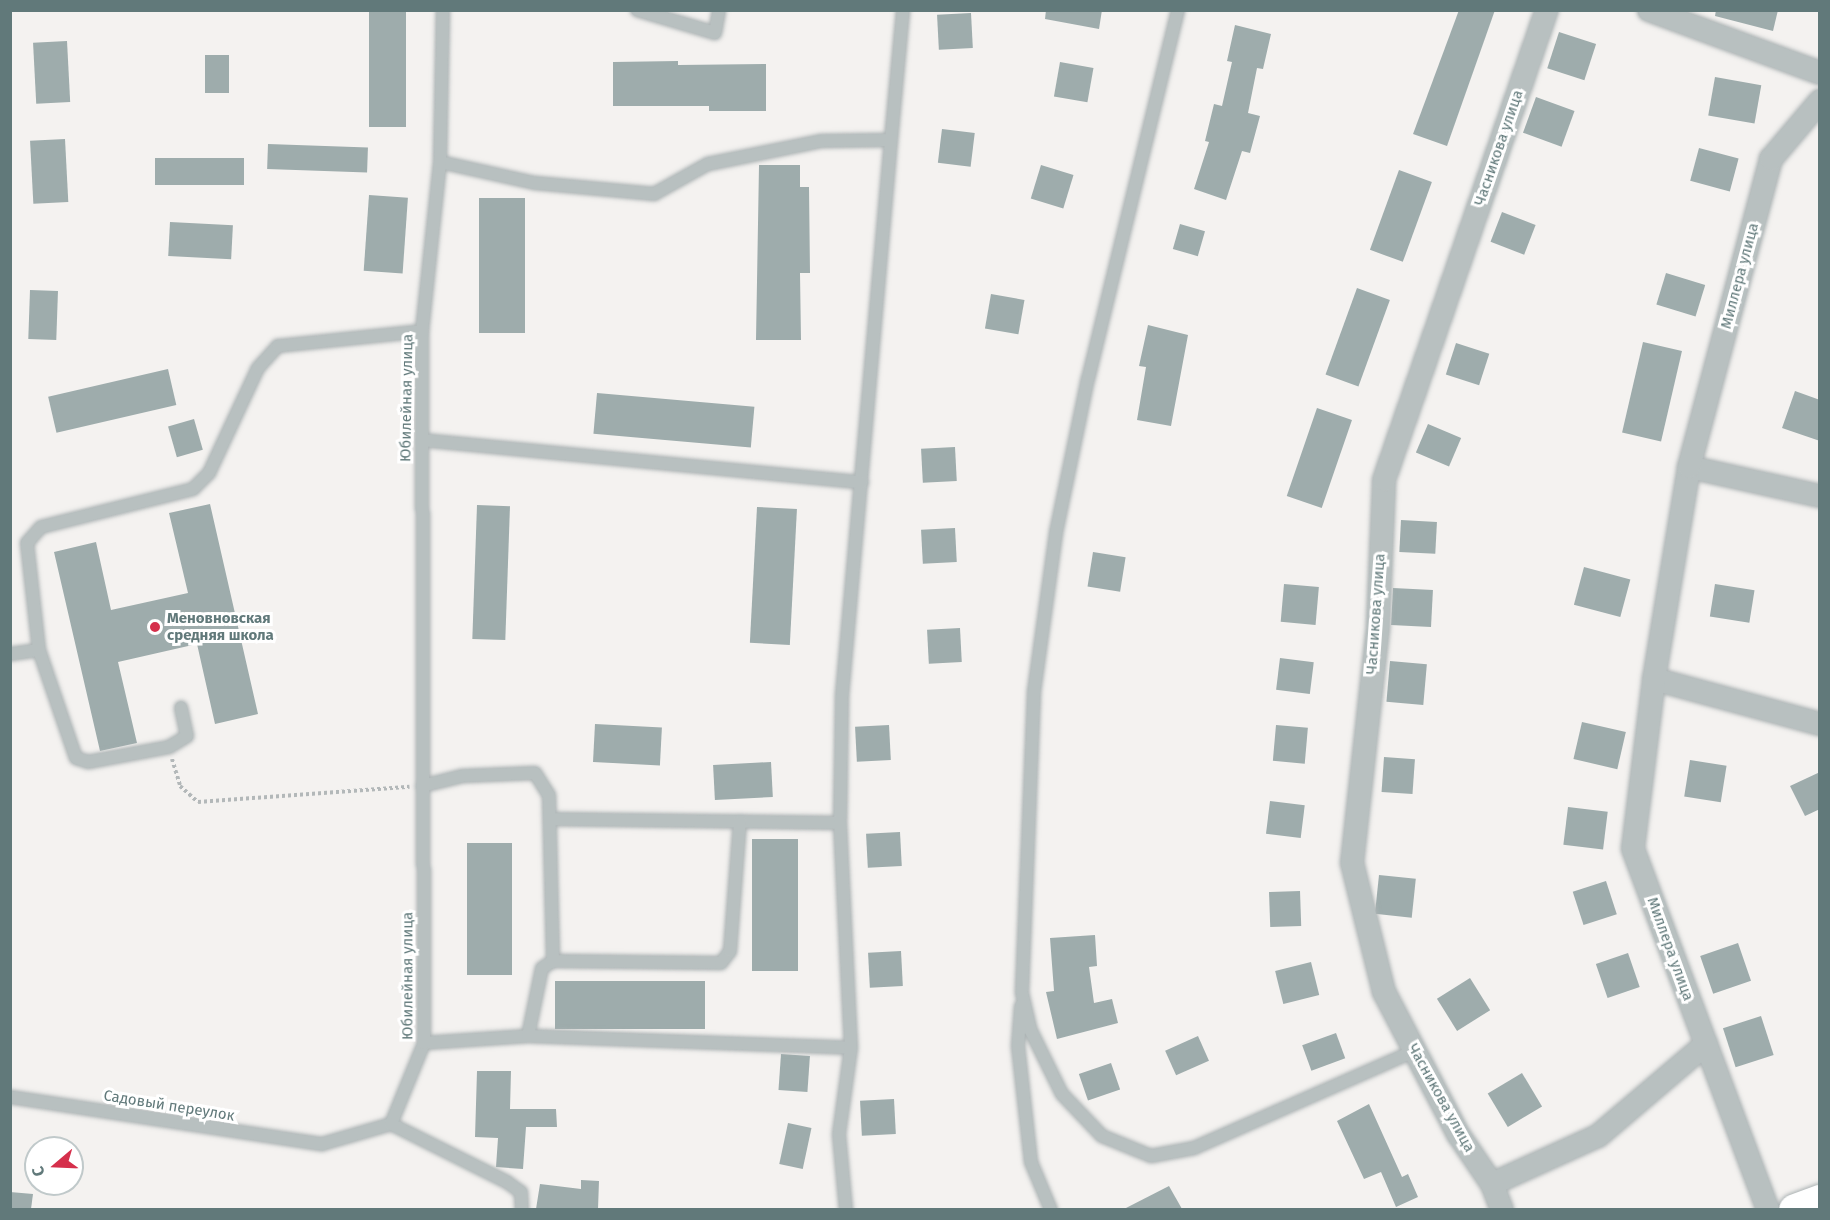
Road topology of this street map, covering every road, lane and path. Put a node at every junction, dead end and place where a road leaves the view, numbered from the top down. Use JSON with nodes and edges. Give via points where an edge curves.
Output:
{"nodes":[{"id":1,"x":443,"y":10,"type":"edge"},
{"id":2,"x":637,"y":10,"type":"edge"},
{"id":3,"x":719,"y":10,"type":"edge"},
{"id":4,"x":903,"y":10,"type":"edge"},
{"id":5,"x":1178,"y":10,"type":"edge"},
{"id":6,"x":1547,"y":10,"type":"edge"},
{"id":7,"x":1649,"y":10,"type":"edge"},
{"id":8,"x":1820,"y":73,"type":"edge"},
{"id":9,"x":1820,"y":100,"type":"edge"},
{"id":10,"x":891,"y":140,"type":"junction"},
{"id":11,"x":440,"y":162,"type":"junction"},
{"id":12,"x":422,"y":331,"type":"junction"},
{"id":13,"x":422,"y":440,"type":"junction"},
{"id":14,"x":1689,"y":467,"type":"junction"},
{"id":15,"x":862,"y":482,"type":"junction"},
{"id":16,"x":1820,"y":496,"type":"edge"},
{"id":17,"x":39,"y":650,"type":"junction"},
{"id":18,"x":10,"y":654,"type":"edge"},
{"id":19,"x":1654,"y":679,"type":"junction"},
{"id":20,"x":180,"y":708,"type":"dead end"},
{"id":21,"x":1820,"y":724,"type":"edge"},
{"id":22,"x":169,"y":747,"type":"junction"},
{"id":23,"x":422,"y":786,"type":"junction"},
{"id":24,"x":551,"y":819,"type":"junction"},
{"id":25,"x":740,"y":821,"type":"junction"},
{"id":26,"x":840,"y":823,"type":"junction"},
{"id":27,"x":553,"y":961,"type":"junction"},
{"id":28,"x":1022,"y":993,"type":"junction"},
{"id":29,"x":528,"y":1036,"type":"junction"},
{"id":30,"x":424,"y":1043,"type":"junction"},
{"id":31,"x":1706,"y":1044,"type":"junction"},
{"id":32,"x":851,"y":1048,"type":"junction"},
{"id":33,"x":1414,"y":1052,"type":"junction"},
{"id":34,"x":10,"y":1097,"type":"edge"},
{"id":35,"x":392,"y":1124,"type":"junction"},
{"id":36,"x":1492,"y":1184,"type":"junction"},
{"id":37,"x":1820,"y":1201,"type":"edge"},
{"id":38,"x":522,"y":1209,"type":"edge"},
{"id":39,"x":846,"y":1209,"type":"edge"},
{"id":40,"x":1051,"y":1209,"type":"edge"},
{"id":41,"x":1502,"y":1209,"type":"edge"},
{"id":42,"x":1768,"y":1209,"type":"edge"},
{"id":43,"x":1795,"y":1209,"type":"edge"}],
"edges":[{"from":1,"to":11,"type":"lane","name":"Юбилейная улица"},
{"from":2,"to":3,"type":"lane","via":[[715,33]]},
{"from":4,"to":10,"type":"lane"},
{"from":5,"to":28,"type":"lane","via":[[1088,378],[1056,533],[1034,692]]},
{"from":6,"to":33,"type":"street","name":"Часникова улица","via":[[1384,480],[1378,626],[1352,862],[1384,992]]},
{"from":7,"to":8,"type":"street"},
{"from":9,"to":14,"type":"street","name":"Миллера улица","via":[[1771,159]]},
{"from":10,"to":11,"type":"lane","via":[[821,141],[708,164],[654,194],[535,183]]},
{"from":10,"to":15,"type":"lane"},
{"from":11,"to":12,"type":"lane","name":"Юбилейная улица"},
{"from":12,"to":13,"type":"lane","name":"Юбилейная улица"},
{"from":12,"to":17,"type":"lane","via":[[278,346],[258,368],[209,474],[193,489],[41,527],[27,543]]},
{"from":13,"to":15,"type":"lane"},
{"from":13,"to":23,"type":"lane","name":"Юбилейная улица"},
{"from":14,"to":16,"type":"street"},
{"from":14,"to":19,"type":"street","name":"Миллера улица"},
{"from":15,"to":26,"type":"lane","via":[[842,696]]},
{"from":17,"to":18,"type":"lane"},
{"from":17,"to":22,"type":"lane","via":[[76,758],[88,762]]},
{"from":19,"to":21,"type":"street"},
{"from":19,"to":31,"type":"street","name":"Миллера улица","via":[[1633,848]]},
{"from":20,"to":22,"type":"lane","via":[[187,736]]},
{"from":22,"to":23,"type":"path","via":[[180,786],[198,802]]},
{"from":23,"to":24,"type":"lane","via":[[462,776],[535,773],[549,795]]},
{"from":23,"to":30,"type":"lane","name":"Юбилейная улица"},
{"from":24,"to":25,"type":"lane"},
{"from":24,"to":27,"type":"lane"},
{"from":25,"to":26,"type":"lane"},
{"from":25,"to":27,"type":"lane","via":[[730,951],[721,963]]},
{"from":26,"to":32,"type":"lane"},
{"from":27,"to":29,"type":"lane","via":[[542,968]]},
{"from":28,"to":33,"type":"lane","via":[[1031,1031],[1062,1094],[1102,1136],[1151,1156],[1194,1148]]},
{"from":28,"to":40,"type":"lane","via":[[1018,1046],[1031,1162]]},
{"from":29,"to":30,"type":"lane"},
{"from":29,"to":32,"type":"lane"},
{"from":30,"to":35,"type":"lane","name":"Юбилейная улица"},
{"from":31,"to":36,"type":"street","via":[[1598,1136]]},
{"from":31,"to":42,"type":"street","name":"Миллера улица"},
{"from":32,"to":39,"type":"lane","via":[[839,1134]]},
{"from":33,"to":36,"type":"street","name":"Часникова улица","via":[[1458,1134]]},
{"from":34,"to":35,"type":"lane","name":"Садовый переулок","via":[[322,1144]]},
{"from":35,"to":38,"type":"lane","via":[[507,1182],[521,1192]]},
{"from":36,"to":41,"type":"street","name":"Часникова улица"},
{"from":37,"to":43,"type":"highway"}]}
